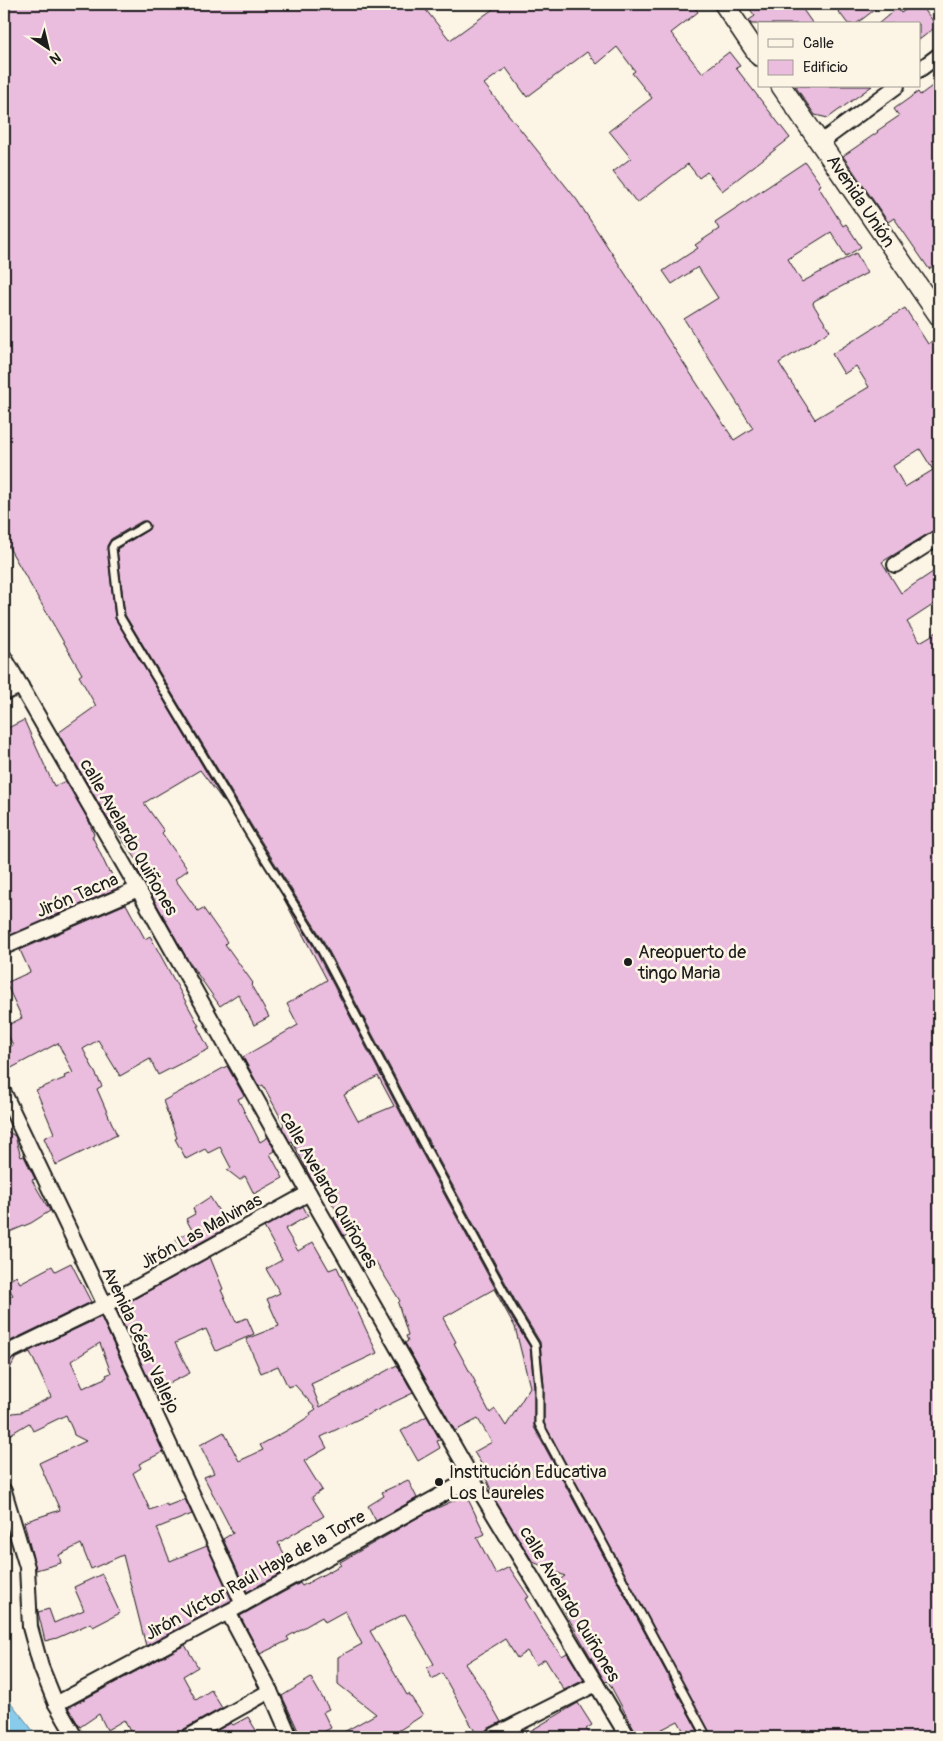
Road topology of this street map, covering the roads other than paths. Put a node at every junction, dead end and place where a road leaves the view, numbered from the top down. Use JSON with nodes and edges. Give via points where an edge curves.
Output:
{"nodes":[{"id":1,"x":724,"y":4,"type":"edge"},
{"id":2,"x":758,"y":55,"type":"edge"},
{"id":3,"x":939,"y":55,"type":"edge"},
{"id":4,"x":920,"y":69,"type":"edge"},
{"id":5,"x":782,"y":88,"type":"edge"},
{"id":6,"x":894,"y":88,"type":"edge"},
{"id":7,"x":821,"y":142,"type":"junction"},
{"id":8,"x":939,"y":316,"type":"edge"},
{"id":9,"x":145,"y":526,"type":"dead end"},
{"id":10,"x":939,"y":537,"type":"edge"},
{"id":11,"x":895,"y":565,"type":"dead end"},
{"id":12,"x":4,"y":657,"type":"edge"},
{"id":13,"x":21,"y":686,"type":"junction"},
{"id":14,"x":4,"y":693,"type":"edge"},
{"id":15,"x":138,"y":889,"type":"junction"},
{"id":16,"x":4,"y":947,"type":"edge"},
{"id":17,"x":4,"y":1094,"type":"edge"},
{"id":18,"x":10,"y":1121,"type":"edge"},
{"id":19,"x":309,"y":1193,"type":"junction"},
{"id":20,"x":104,"y":1305,"type":"junction"},
{"id":21,"x":4,"y":1354,"type":"edge"},
{"id":22,"x":472,"y":1478,"type":"junction"},
{"id":23,"x":4,"y":1490,"type":"edge"},
{"id":24,"x":243,"y":1604,"type":"junction"},
{"id":25,"x":228,"y":1612,"type":"junction"},
{"id":26,"x":596,"y":1684,"type":"junction"},
{"id":27,"x":270,"y":1691,"type":"junction"},
{"id":28,"x":56,"y":1704,"type":"junction"},
{"id":29,"x":75,"y":1737,"type":"edge"},
{"id":30,"x":188,"y":1737,"type":"edge"},
{"id":31,"x":290,"y":1737,"type":"edge"},
{"id":32,"x":491,"y":1737,"type":"edge"},
{"id":33,"x":628,"y":1737,"type":"edge"},
{"id":34,"x":708,"y":1737,"type":"edge"}],
"edges":[{"from":1,"to":2,"type":"main road"},
{"from":3,"to":4,"type":"street"},
{"from":5,"to":7,"type":"main road","name":"Avenida Unión"},
{"from":6,"to":7,"type":"street"},
{"from":7,"to":8,"type":"main road","name":"Avenida Unión"},
{"from":9,"to":34,"type":"lane","via":[[112,548],[120,617],[318,943],[535,1346],[539,1424]]},
{"from":10,"to":11,"type":"street"},
{"from":12,"to":13,"type":"street","name":"calle Avelardo Quiñones"},
{"from":13,"to":14,"type":"street"},
{"from":13,"to":15,"type":"street","name":"calle Avelardo Quiñones"},
{"from":15,"to":16,"type":"street","name":"Jirón Tacna"},
{"from":15,"to":19,"type":"street","name":"calle Avelardo Quiñones"},
{"from":17,"to":18,"type":"street","name":"Avenida César Vallejo"},
{"from":18,"to":20,"type":"street","name":"Avenida César Vallejo"},
{"from":19,"to":20,"type":"street","name":"Jirón Las Malvinas"},
{"from":19,"to":22,"type":"street","name":"calle Avelardo Quiñones"},
{"from":20,"to":21,"type":"street","name":"Jirón Las Malvinas"},
{"from":20,"to":24,"type":"street","name":"Avenida César Vallejo"},
{"from":22,"to":24,"type":"street","name":"Jirón Víctor Raúl Haya de la Torre"},
{"from":22,"to":26,"type":"street","name":"calle Avelardo Quiñones"},
{"from":23,"to":28,"type":"street","via":[[27,1566],[30,1627]]},
{"from":24,"to":25,"type":"street","name":"Jirón Víctor Raúl Haya de la Torre"},
{"from":25,"to":27,"type":"street"},
{"from":25,"to":28,"type":"street","name":"Jirón Víctor Raúl Haya de la Torre"},
{"from":26,"to":32,"type":"street"},
{"from":26,"to":33,"type":"street","name":"calle Avelardo Quiñones"},
{"from":27,"to":30,"type":"street"},
{"from":27,"to":31,"type":"street"},
{"from":28,"to":29,"type":"street"}]}
